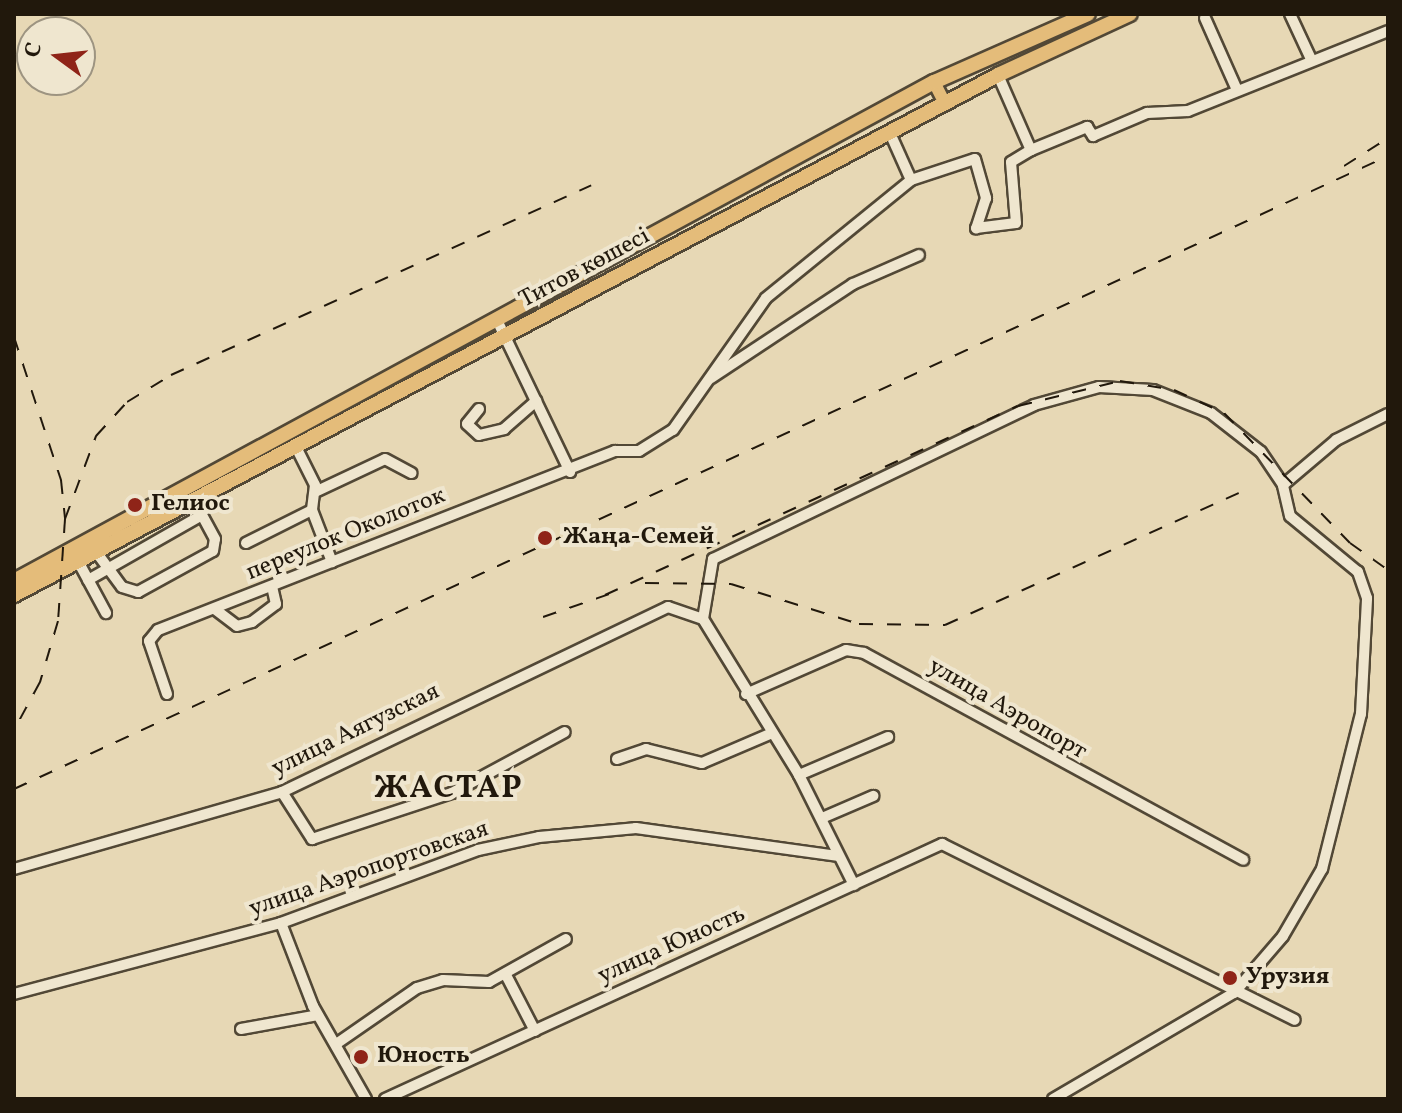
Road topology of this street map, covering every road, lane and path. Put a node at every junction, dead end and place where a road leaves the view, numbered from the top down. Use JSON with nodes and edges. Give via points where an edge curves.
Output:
{"nodes":[{"id":1,"x":1088,"y":14,"type":"edge"},
{"id":2,"x":1130,"y":14,"type":"edge"},
{"id":3,"x":1290,"y":14,"type":"edge"},
{"id":4,"x":1208,"y":15,"type":"edge"},
{"id":5,"x":1388,"y":31,"type":"edge"},
{"id":6,"x":1311,"y":59,"type":"junction"},
{"id":7,"x":998,"y":75,"type":"junction"},
{"id":8,"x":934,"y":82,"type":"junction"},
{"id":9,"x":1237,"y":90,"type":"junction"},
{"id":10,"x":945,"y":104,"type":"junction"},
{"id":11,"x":890,"y":133,"type":"junction"},
{"id":12,"x":1031,"y":150,"type":"junction"},
{"id":13,"x":911,"y":180,"type":"junction"},
{"id":14,"x":919,"y":255,"type":"dead end"},
{"id":15,"x":496,"y":318,"type":"junction"},
{"id":16,"x":505,"y":336,"type":"junction"},
{"id":17,"x":706,"y":381,"type":"junction"},
{"id":18,"x":536,"y":401,"type":"junction"},
{"id":19,"x":479,"y":409,"type":"dead end"},
{"id":20,"x":1388,"y":414,"type":"edge"},
{"id":21,"x":296,"y":447,"type":"junction"},
{"id":22,"x":570,"y":472,"type":"junction"},
{"id":23,"x":411,"y":473,"type":"dead end"},
{"id":24,"x":1283,"y":485,"type":"junction"},
{"id":25,"x":315,"y":492,"type":"junction"},
{"id":26,"x":199,"y":508,"type":"junction"},
{"id":27,"x":312,"y":510,"type":"junction"},
{"id":28,"x":128,"y":528,"type":"junction"},
{"id":29,"x":246,"y":543,"type":"dead end"},
{"id":30,"x":97,"y":553,"type":"junction"},
{"id":31,"x":332,"y":562,"type":"junction"},
{"id":32,"x":79,"y":563,"type":"junction"},
{"id":33,"x":64,"y":564,"type":"junction"},
{"id":34,"x":109,"y":568,"type":"junction"},
{"id":35,"x":88,"y":580,"type":"junction"},
{"id":36,"x":14,"y":581,"type":"edge"},
{"id":37,"x":272,"y":586,"type":"junction"},
{"id":38,"x":14,"y":595,"type":"edge"},
{"id":39,"x":216,"y":610,"type":"junction"},
{"id":40,"x":106,"y":613,"type":"dead end"},
{"id":41,"x":703,"y":619,"type":"junction"},
{"id":42,"x":167,"y":694,"type":"dead end"},
{"id":43,"x":746,"y":694,"type":"junction"},
{"id":44,"x":565,"y":732,"type":"dead end"},
{"id":45,"x":772,"y":733,"type":"junction"},
{"id":46,"x":888,"y":737,"type":"dead end"},
{"id":47,"x":617,"y":759,"type":"dead end"},
{"id":48,"x":799,"y":775,"type":"junction"},
{"id":49,"x":282,"y":792,"type":"junction"},
{"id":50,"x":873,"y":796,"type":"dead end"},
{"id":51,"x":822,"y":818,"type":"junction"},
{"id":52,"x":837,"y":856,"type":"junction"},
{"id":53,"x":1243,"y":860,"type":"dead end"},
{"id":54,"x":14,"y":869,"type":"edge"},
{"id":55,"x":854,"y":885,"type":"junction"},
{"id":56,"x":281,"y":923,"type":"junction"},
{"id":57,"x":566,"y":939,"type":"dead end"},
{"id":58,"x":506,"y":975,"type":"junction"},
{"id":59,"x":1234,"y":993,"type":"junction"},
{"id":60,"x":14,"y":994,"type":"edge"},
{"id":61,"x":318,"y":1015,"type":"junction"},
{"id":62,"x":1295,"y":1020,"type":"dead end"},
{"id":63,"x":241,"y":1029,"type":"dead end"},
{"id":64,"x":535,"y":1031,"type":"junction"},
{"id":65,"x":339,"y":1042,"type":"junction"},
{"id":66,"x":366,"y":1099,"type":"edge"},
{"id":67,"x":385,"y":1099,"type":"edge"},
{"id":68,"x":1053,"y":1099,"type":"edge"}],
"edges":[{"from":1,"to":8,"type":"highway","name":"Титов көшесі"},
{"from":2,"to":7,"type":"highway","name":"Титов көшесі"},
{"from":3,"to":6,"type":"street"},
{"from":4,"to":9,"type":"street"},
{"from":5,"to":6,"type":"street"},
{"from":6,"to":9,"type":"street"},
{"from":7,"to":10,"type":"highway","name":"Титов көшесі"},
{"from":7,"to":12,"type":"street"},
{"from":8,"to":10,"type":"main road"},
{"from":8,"to":15,"type":"highway","name":"Титов көшесі"},
{"from":9,"to":12,"type":"street","via":[[1188,111],[1147,113],[1093,136],[1087,127]]},
{"from":10,"to":11,"type":"highway","name":"Титов көшесі"},
{"from":11,"to":13,"type":"street"},
{"from":11,"to":16,"type":"highway","name":"Титов көшесі"},
{"from":12,"to":13,"type":"street","via":[[1011,162],[1019,221],[984,232],[976,228],[986,198],[975,159]]},
{"from":13,"to":17,"type":"street","name":"переулок Околоток","via":[[766,298]]},
{"from":14,"to":17,"type":"street","via":[[853,284]]},
{"from":15,"to":16,"type":"street"},
{"from":15,"to":28,"type":"highway","name":"Титов көшесі"},
{"from":16,"to":18,"type":"street"},
{"from":16,"to":21,"type":"highway","name":"Титов көшесі"},
{"from":17,"to":22,"type":"street","name":"переулок Околоток","via":[[673,430],[639,451],[615,451]]},
{"from":18,"to":19,"type":"street","via":[[504,429],[471,434],[467,424]]},
{"from":18,"to":22,"type":"street"},
{"from":20,"to":24,"type":"street","via":[[1307,460]]},
{"from":21,"to":25,"type":"street"},
{"from":21,"to":26,"type":"highway","name":"Титов көшесі"},
{"from":22,"to":31,"type":"street","name":"переулок Околоток"},
{"from":23,"to":25,"type":"street","via":[[385,459]]},
{"from":24,"to":41,"type":"street","via":[[1261,452],[1211,413],[1153,390],[1099,387],[1034,405],[726,548],[713,559]]},
{"from":24,"to":59,"type":"street","via":[[1290,516],[1358,572],[1367,598],[1361,714],[1322,869],[1283,936]]},
{"from":25,"to":27,"type":"street"},
{"from":26,"to":28,"type":"highway","name":"Титов көшесі"},
{"from":26,"to":34,"type":"street"},
{"from":26,"to":34,"type":"street","via":[[213,551],[138,592],[127,592]]},
{"from":27,"to":29,"type":"street"},
{"from":27,"to":31,"type":"street"},
{"from":28,"to":30,"type":"highway","name":"Титов көшесі"},
{"from":28,"to":33,"type":"highway","name":"Титов көшесі"},
{"from":30,"to":32,"type":"highway","name":"Титов көшесі"},
{"from":30,"to":34,"type":"street"},
{"from":31,"to":37,"type":"street","name":"переулок Околоток"},
{"from":32,"to":33,"type":"highway","name":"Титов көшесі"},
{"from":32,"to":35,"type":"street"},
{"from":33,"to":36,"type":"highway"},
{"from":33,"to":38,"type":"highway"},
{"from":34,"to":35,"type":"street"},
{"from":35,"to":40,"type":"street"},
{"from":37,"to":39,"type":"street","name":"переулок Околоток"},
{"from":37,"to":39,"type":"street","via":[[276,604],[252,622],[237,626]]},
{"from":39,"to":42,"type":"street","name":"переулок Околоток","via":[[153,634],[155,670]]},
{"from":41,"to":43,"type":"street"},
{"from":41,"to":49,"type":"street","name":"улица Аягузская","via":[[668,607],[649,614]]},
{"from":43,"to":45,"type":"street"},
{"from":43,"to":53,"type":"street","name":"улица Аэропорт","via":[[846,650],[864,653]]},
{"from":44,"to":49,"type":"street","via":[[452,793],[312,839]]},
{"from":45,"to":47,"type":"street","via":[[702,763],[646,749]]},
{"from":45,"to":48,"type":"street"},
{"from":46,"to":48,"type":"street"},
{"from":48,"to":51,"type":"street"},
{"from":49,"to":54,"type":"street","name":"улица Аягузская"},
{"from":50,"to":51,"type":"street"},
{"from":51,"to":52,"type":"street"},
{"from":52,"to":55,"type":"street"},
{"from":52,"to":56,"type":"street","name":"улица Аэропортовская","via":[[636,828],[539,837],[478,850]]},
{"from":55,"to":59,"type":"street","name":"улица Юность","via":[[942,844],[975,855]]},
{"from":55,"to":64,"type":"street","name":"улица Юность"},
{"from":56,"to":60,"type":"street","name":"улица Аэропортовская"},
{"from":56,"to":61,"type":"street"},
{"from":57,"to":58,"type":"street"},
{"from":58,"to":64,"type":"street"},
{"from":58,"to":65,"type":"street","via":[[417,988]]},
{"from":59,"to":62,"type":"street"},
{"from":59,"to":68,"type":"street"},
{"from":61,"to":63,"type":"street"},
{"from":61,"to":65,"type":"street"},
{"from":64,"to":67,"type":"street","name":"улица Юность"},
{"from":65,"to":66,"type":"street"}]}
